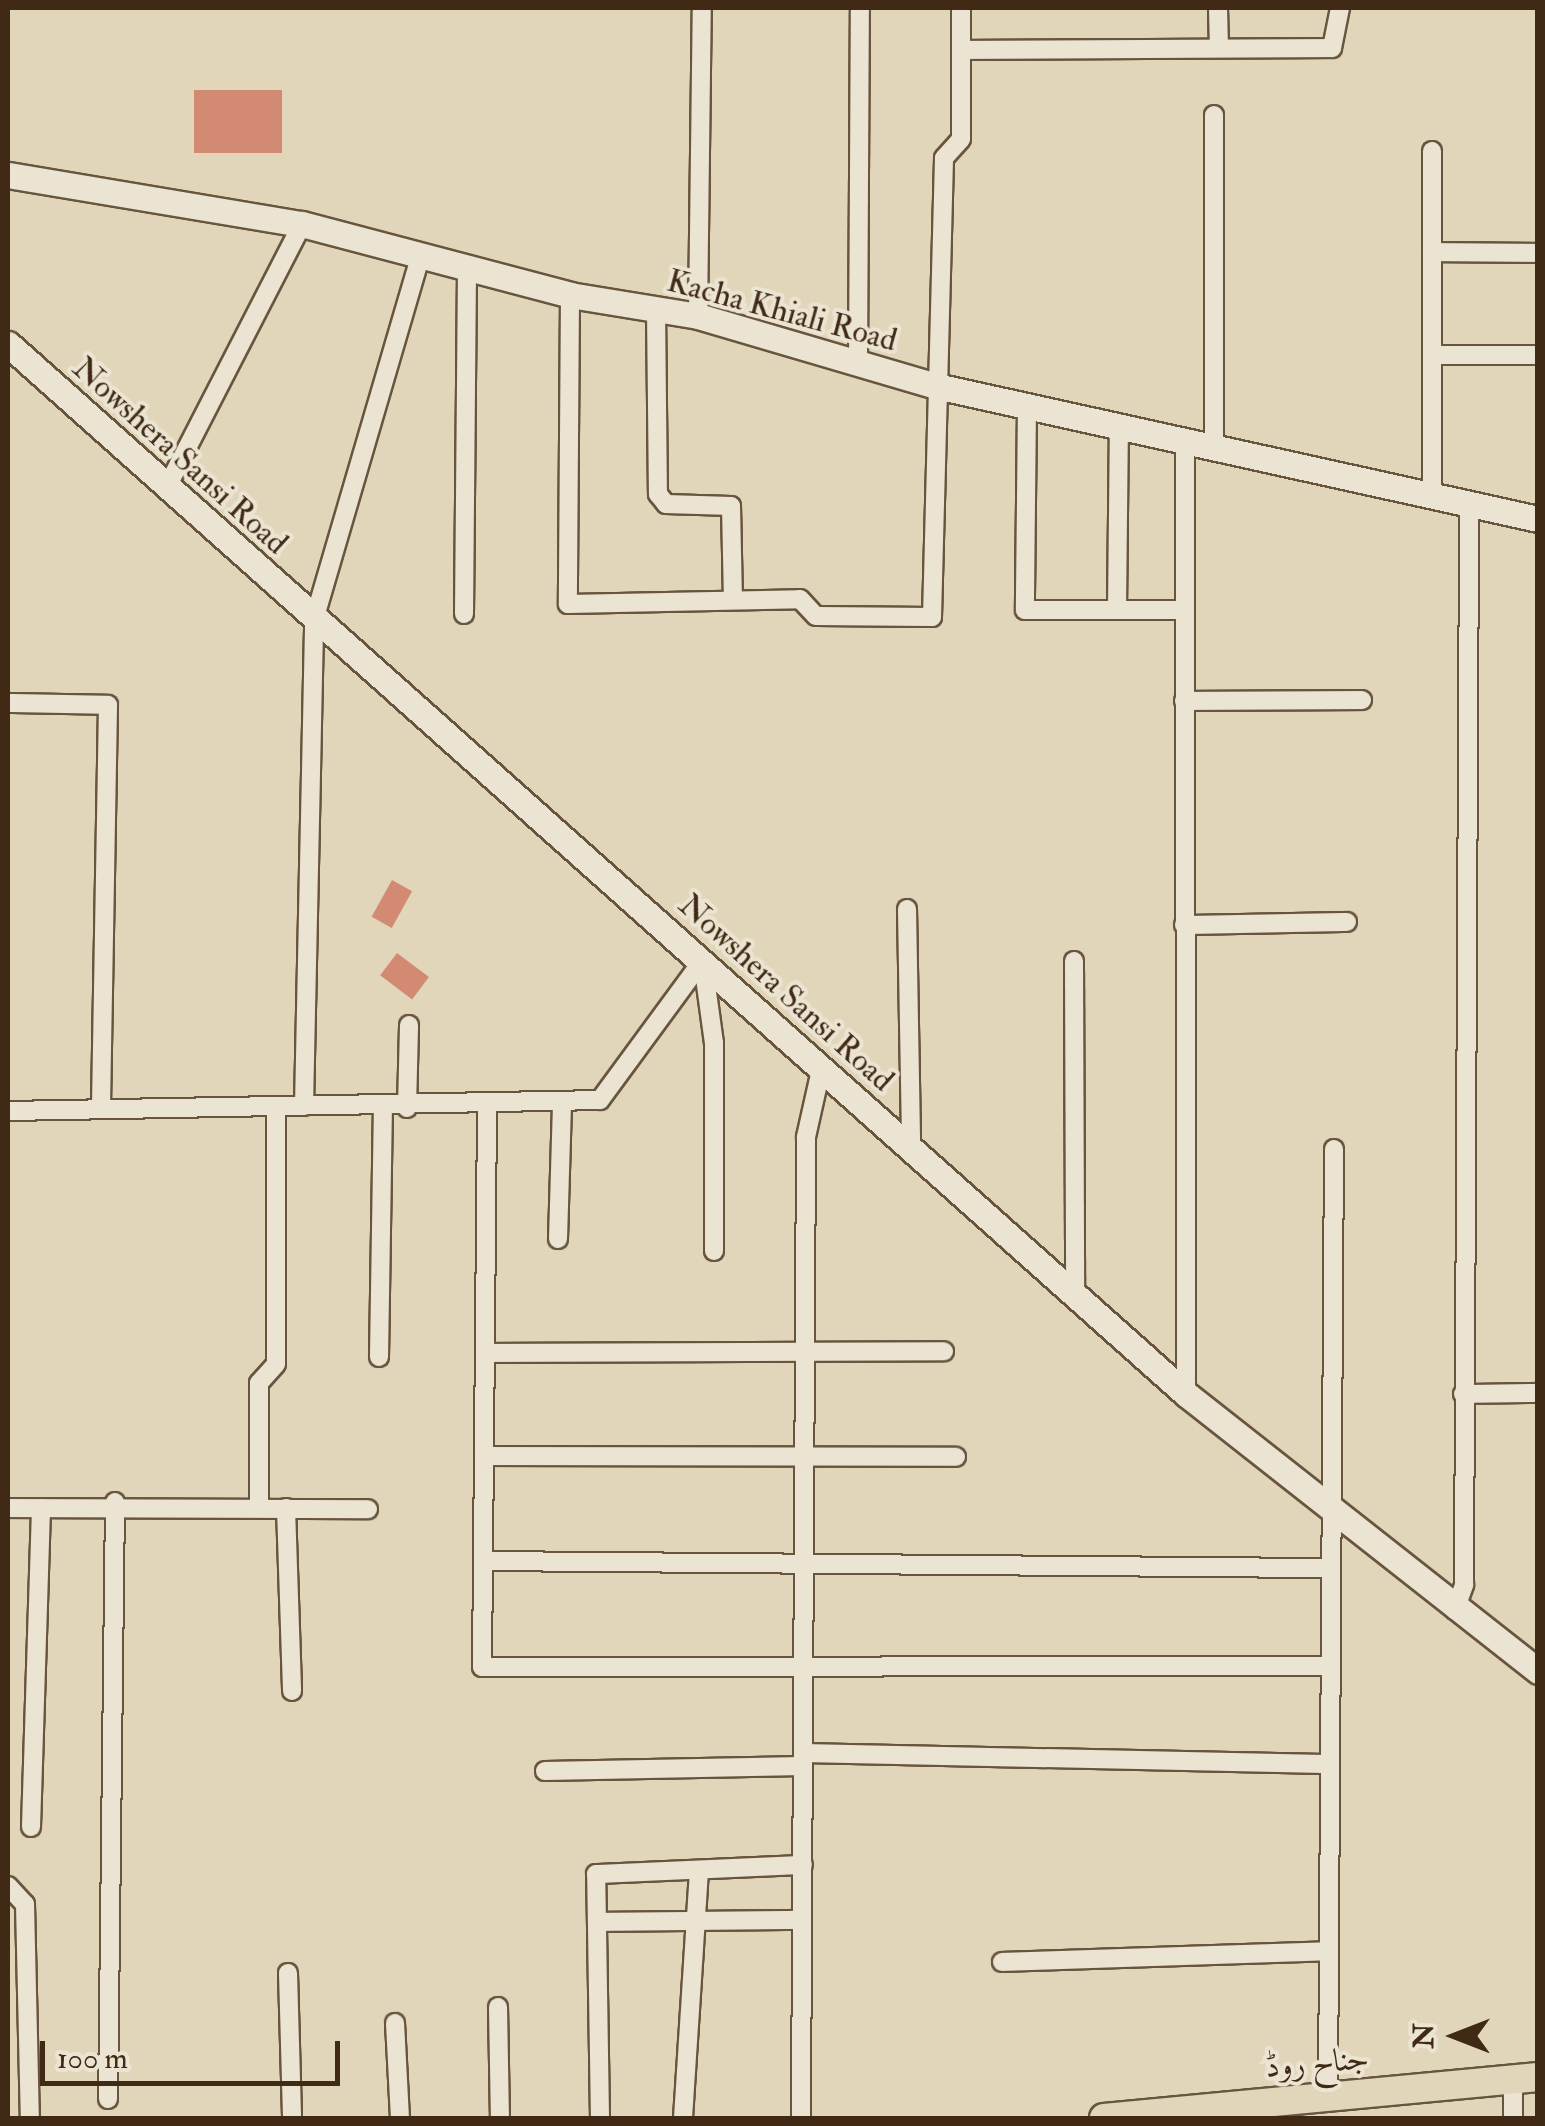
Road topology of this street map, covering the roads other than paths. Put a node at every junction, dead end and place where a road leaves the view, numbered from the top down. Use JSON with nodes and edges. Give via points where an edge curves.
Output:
{"nodes":[{"id":1,"x":702,"y":8,"type":"edge"},
{"id":2,"x":860,"y":8,"type":"edge"},
{"id":3,"x":961,"y":8,"type":"edge"},
{"id":4,"x":1218,"y":8,"type":"edge"},
{"id":5,"x":1340,"y":8,"type":"edge"},
{"id":6,"x":1218,"y":48,"type":"junction"},
{"id":7,"x":961,"y":50,"type":"junction"},
{"id":8,"x":1214,"y":115,"type":"dead end"},
{"id":9,"x":1432,"y":151,"type":"dead end"},
{"id":10,"x":8,"y":175,"type":"edge"},
{"id":11,"x":302,"y":224,"type":"junction"},
{"id":12,"x":1432,"y":252,"type":"junction"},
{"id":13,"x":1538,"y":253,"type":"edge"},
{"id":14,"x":421,"y":254,"type":"junction"},
{"id":15,"x":467,"y":266,"type":"junction"},
{"id":16,"x":570,"y":295,"type":"junction"},
{"id":17,"x":656,"y":310,"type":"junction"},
{"id":18,"x":698,"y":316,"type":"junction"},
{"id":19,"x":8,"y":344,"type":"edge"},
{"id":20,"x":1434,"y":355,"type":"junction"},
{"id":21,"x":1538,"y":355,"type":"edge"},
{"id":22,"x":858,"y":366,"type":"junction"},
{"id":23,"x":936,"y":386,"type":"junction"},
{"id":24,"x":1026,"y":406,"type":"junction"},
{"id":25,"x":1120,"y":426,"type":"junction"},
{"id":26,"x":1184,"y":439,"type":"junction"},
{"id":27,"x":1214,"y":443,"type":"junction"},
{"id":28,"x":166,"y":489,"type":"junction"},
{"id":29,"x":1432,"y":496,"type":"junction"},
{"id":30,"x":1469,"y":504,"type":"junction"},
{"id":31,"x":1538,"y":519,"type":"edge"},
{"id":32,"x":733,"y":600,"type":"junction"},
{"id":33,"x":1117,"y":610,"type":"junction"},
{"id":34,"x":1183,"y":610,"type":"junction"},
{"id":35,"x":464,"y":614,"type":"dead end"},
{"id":36,"x":314,"y":620,"type":"junction"},
{"id":37,"x":1362,"y":700,"type":"dead end"},
{"id":38,"x":1184,"y":701,"type":"junction"},
{"id":39,"x":8,"y":703,"type":"edge"},
{"id":40,"x":907,"y":909,"type":"dead end"},
{"id":41,"x":1347,"y":922,"type":"dead end"},
{"id":42,"x":1184,"y":924,"type":"junction"},
{"id":43,"x":703,"y":960,"type":"junction"},
{"id":44,"x":1074,"y":960,"type":"dead end"},
{"id":45,"x":409,"y":1025,"type":"dead end"},
{"id":46,"x":821,"y":1070,"type":"junction"},
{"id":47,"x":562,"y":1104,"type":"junction"},
{"id":48,"x":276,"y":1106,"type":"junction"},
{"id":49,"x":304,"y":1106,"type":"junction"},
{"id":50,"x":486,"y":1107,"type":"junction"},
{"id":51,"x":101,"y":1108,"type":"junction"},
{"id":52,"x":383,"y":1108,"type":"junction"},
{"id":53,"x":408,"y":1108,"type":"junction"},
{"id":54,"x":8,"y":1111,"type":"edge"},
{"id":55,"x":1334,"y":1149,"type":"dead end"},
{"id":56,"x":911,"y":1150,"type":"junction"},
{"id":57,"x":558,"y":1239,"type":"dead end"},
{"id":58,"x":714,"y":1251,"type":"dead end"},
{"id":59,"x":1075,"y":1296,"type":"junction"},
{"id":60,"x":944,"y":1351,"type":"dead end"},
{"id":61,"x":805,"y":1352,"type":"junction"},
{"id":62,"x":484,"y":1353,"type":"junction"},
{"id":63,"x":379,"y":1357,"type":"dead end"},
{"id":64,"x":1538,"y":1393,"type":"edge"},
{"id":65,"x":1186,"y":1394,"type":"junction"},
{"id":66,"x":1463,"y":1394,"type":"junction"},
{"id":67,"x":484,"y":1456,"type":"junction"},
{"id":68,"x":804,"y":1457,"type":"junction"},
{"id":69,"x":956,"y":1457,"type":"dead end"},
{"id":70,"x":114,"y":1502,"type":"junction"},
{"id":71,"x":8,"y":1508,"type":"edge"},
{"id":72,"x":42,"y":1508,"type":"junction"},
{"id":73,"x":259,"y":1508,"type":"junction"},
{"id":74,"x":286,"y":1508,"type":"junction"},
{"id":75,"x":368,"y":1510,"type":"dead end"},
{"id":76,"x":1329,"y":1512,"type":"junction"},
{"id":77,"x":482,"y":1561,"type":"junction"},
{"id":78,"x":804,"y":1564,"type":"junction"},
{"id":79,"x":1325,"y":1568,"type":"junction"},
{"id":80,"x":1455,"y":1610,"type":"junction"},
{"id":81,"x":1325,"y":1666,"type":"junction"},
{"id":82,"x":803,"y":1667,"type":"junction"},
{"id":83,"x":1538,"y":1672,"type":"edge"},
{"id":84,"x":292,"y":1692,"type":"dead end"},
{"id":85,"x":803,"y":1759,"type":"junction"},
{"id":86,"x":1325,"y":1764,"type":"junction"},
{"id":87,"x":545,"y":1771,"type":"dead end"},
{"id":88,"x":32,"y":1827,"type":"dead end"},
{"id":89,"x":803,"y":1865,"type":"junction"},
{"id":90,"x":698,"y":1871,"type":"junction"},
{"id":91,"x":8,"y":1886,"type":"edge"},
{"id":92,"x":802,"y":1920,"type":"junction"},
{"id":93,"x":696,"y":1921,"type":"junction"},
{"id":94,"x":600,"y":1922,"type":"junction"},
{"id":95,"x":1326,"y":1951,"type":"junction"},
{"id":96,"x":1002,"y":1962,"type":"dead end"},
{"id":97,"x":288,"y":1973,"type":"dead end"},
{"id":98,"x":498,"y":2007,"type":"dead end"},
{"id":99,"x":396,"y":2024,"type":"dead end"},
{"id":100,"x":1525,"y":2078,"type":"edge"},
{"id":101,"x":1328,"y":2097,"type":"junction"},
{"id":102,"x":108,"y":2099,"type":"dead end"},
{"id":103,"x":1242,"y":2112,"type":"edge"},
{"id":104,"x":30,"y":2118,"type":"edge"},
{"id":105,"x":292,"y":2118,"type":"edge"},
{"id":106,"x":400,"y":2118,"type":"edge"},
{"id":107,"x":500,"y":2118,"type":"edge"},
{"id":108,"x":600,"y":2118,"type":"edge"},
{"id":109,"x":683,"y":2118,"type":"edge"},
{"id":110,"x":802,"y":2118,"type":"edge"},
{"id":111,"x":1104,"y":2118,"type":"edge"},
{"id":112,"x":1513,"y":2118,"type":"edge"}],
"edges":[{"from":1,"to":18,"type":"street"},
{"from":2,"to":22,"type":"street"},
{"from":3,"to":7,"type":"street"},
{"from":4,"to":6,"type":"street"},
{"from":5,"to":6,"type":"street","via":[[1332,48]]},
{"from":6,"to":7,"type":"street"},
{"from":7,"to":23,"type":"street","via":[[961,139],[944,158]]},
{"from":8,"to":27,"type":"street"},
{"from":9,"to":12,"type":"street"},
{"from":10,"to":11,"type":"main road","name":"Kacha Khiali Road"},
{"from":11,"to":14,"type":"main road","name":"Kacha Khiali Road"},
{"from":11,"to":28,"type":"street"},
{"from":12,"to":13,"type":"street"},
{"from":12,"to":20,"type":"street"},
{"from":14,"to":15,"type":"main road","name":"Kacha Khiali Road"},
{"from":14,"to":36,"type":"street"},
{"from":15,"to":16,"type":"main road","name":"Kacha Khiali Road"},
{"from":15,"to":35,"type":"street"},
{"from":16,"to":17,"type":"main road","name":"Kacha Khiali Road"},
{"from":16,"to":32,"type":"street","via":[[568,604]]},
{"from":17,"to":18,"type":"main road","name":"Kacha Khiali Road"},
{"from":17,"to":32,"type":"street","via":[[658,494],[666,504],[731,506]]},
{"from":18,"to":22,"type":"main road","name":"Kacha Khiali Road"},
{"from":19,"to":28,"type":"main road","name":"Nowshera Sansi Road"},
{"from":20,"to":21,"type":"street"},
{"from":20,"to":29,"type":"street"},
{"from":22,"to":23,"type":"main road","name":"Kacha Khiali Road"},
{"from":23,"to":24,"type":"main road","name":"Kacha Khiali Road"},
{"from":23,"to":32,"type":"street","via":[[932,616],[816,616],[800,599]]},
{"from":24,"to":25,"type":"main road","name":"Kacha Khiali Road"},
{"from":24,"to":33,"type":"street","via":[[1025,610]]},
{"from":25,"to":26,"type":"main road","name":"Kacha Khiali Road"},
{"from":25,"to":33,"type":"street"},
{"from":26,"to":27,"type":"main road","name":"Kacha Khiali Road"},
{"from":26,"to":34,"type":"street"},
{"from":27,"to":29,"type":"main road","name":"Kacha Khiali Road"},
{"from":28,"to":36,"type":"main road","name":"Nowshera Sansi Road"},
{"from":29,"to":30,"type":"main road","name":"Kacha Khiali Road"},
{"from":30,"to":31,"type":"main road","name":"Kacha Khiali Road"},
{"from":30,"to":66,"type":"street"},
{"from":33,"to":34,"type":"street"},
{"from":34,"to":38,"type":"street"},
{"from":36,"to":43,"type":"main road","name":"Nowshera Sansi Road"},
{"from":36,"to":49,"type":"street"},
{"from":37,"to":38,"type":"street"},
{"from":38,"to":42,"type":"street"},
{"from":39,"to":51,"type":"street","via":[[108,705]]},
{"from":40,"to":56,"type":"street"},
{"from":41,"to":42,"type":"street"},
{"from":42,"to":65,"type":"street"},
{"from":43,"to":46,"type":"main road","name":"Nowshera Sansi Road"},
{"from":43,"to":47,"type":"street","via":[[610,1097]]},
{"from":43,"to":58,"type":"street","via":[[714,1043]]},
{"from":44,"to":59,"type":"street"},
{"from":45,"to":53,"type":"street"},
{"from":46,"to":56,"type":"main road","name":"Nowshera Sansi Road"},
{"from":46,"to":61,"type":"street","via":[[806,1137]]},
{"from":47,"to":50,"type":"street"},
{"from":47,"to":57,"type":"street"},
{"from":48,"to":49,"type":"street"},
{"from":48,"to":51,"type":"street"},
{"from":48,"to":73,"type":"street","via":[[276,1364],[259,1382]]},
{"from":49,"to":52,"type":"street"},
{"from":50,"to":53,"type":"street"},
{"from":50,"to":62,"type":"street"},
{"from":51,"to":54,"type":"street"},
{"from":52,"to":53,"type":"street"},
{"from":52,"to":63,"type":"street"},
{"from":55,"to":76,"type":"street"},
{"from":56,"to":59,"type":"main road","name":"Nowshera Sansi Road"},
{"from":59,"to":65,"type":"main road","name":"Nowshera Sansi Road"},
{"from":60,"to":61,"type":"street"},
{"from":61,"to":62,"type":"street"},
{"from":61,"to":68,"type":"street"},
{"from":62,"to":67,"type":"street"},
{"from":64,"to":66,"type":"street"},
{"from":65,"to":76,"type":"main road","name":"Nowshera Sansi Road"},
{"from":66,"to":80,"type":"street","via":[[1464,1585]]},
{"from":67,"to":68,"type":"street"},
{"from":67,"to":77,"type":"street"},
{"from":68,"to":69,"type":"street"},
{"from":68,"to":78,"type":"street"},
{"from":70,"to":72,"type":"street"},
{"from":70,"to":73,"type":"street"},
{"from":70,"to":102,"type":"street"},
{"from":71,"to":72,"type":"street"},
{"from":72,"to":88,"type":"street"},
{"from":73,"to":74,"type":"street"},
{"from":74,"to":75,"type":"street"},
{"from":74,"to":84,"type":"street"},
{"from":76,"to":79,"type":"street"},
{"from":76,"to":80,"type":"main road","name":"Nowshera Sansi Road"},
{"from":77,"to":78,"type":"street"},
{"from":77,"to":82,"type":"street","via":[[482,1667]]},
{"from":78,"to":79,"type":"street"},
{"from":78,"to":82,"type":"street"},
{"from":79,"to":81,"type":"street"},
{"from":80,"to":83,"type":"main road","name":"Nowshera Sansi Road"},
{"from":81,"to":82,"type":"street"},
{"from":81,"to":86,"type":"street"},
{"from":82,"to":85,"type":"street"},
{"from":85,"to":86,"type":"street"},
{"from":85,"to":87,"type":"street"},
{"from":85,"to":89,"type":"street"},
{"from":86,"to":95,"type":"street"},
{"from":89,"to":90,"type":"street"},
{"from":89,"to":92,"type":"street"},
{"from":90,"to":93,"type":"street"},
{"from":90,"to":94,"type":"street","via":[[596,1874]]},
{"from":91,"to":104,"type":"street","via":[[25,1904]]},
{"from":92,"to":93,"type":"street"},
{"from":92,"to":110,"type":"street"},
{"from":93,"to":94,"type":"street"},
{"from":93,"to":109,"type":"street"},
{"from":94,"to":108,"type":"street"},
{"from":95,"to":96,"type":"street"},
{"from":95,"to":101,"type":"street"},
{"from":97,"to":105,"type":"street"},
{"from":98,"to":107,"type":"street"},
{"from":99,"to":106,"type":"street"},
{"from":100,"to":101,"type":"main road","name":"جناح روڈ"},
{"from":100,"to":112,"type":"street"},
{"from":101,"to":103,"type":"main road","name":"جناح روڈ"},
{"from":103,"to":111,"type":"main road","name":"جناح روڈ"}]}
